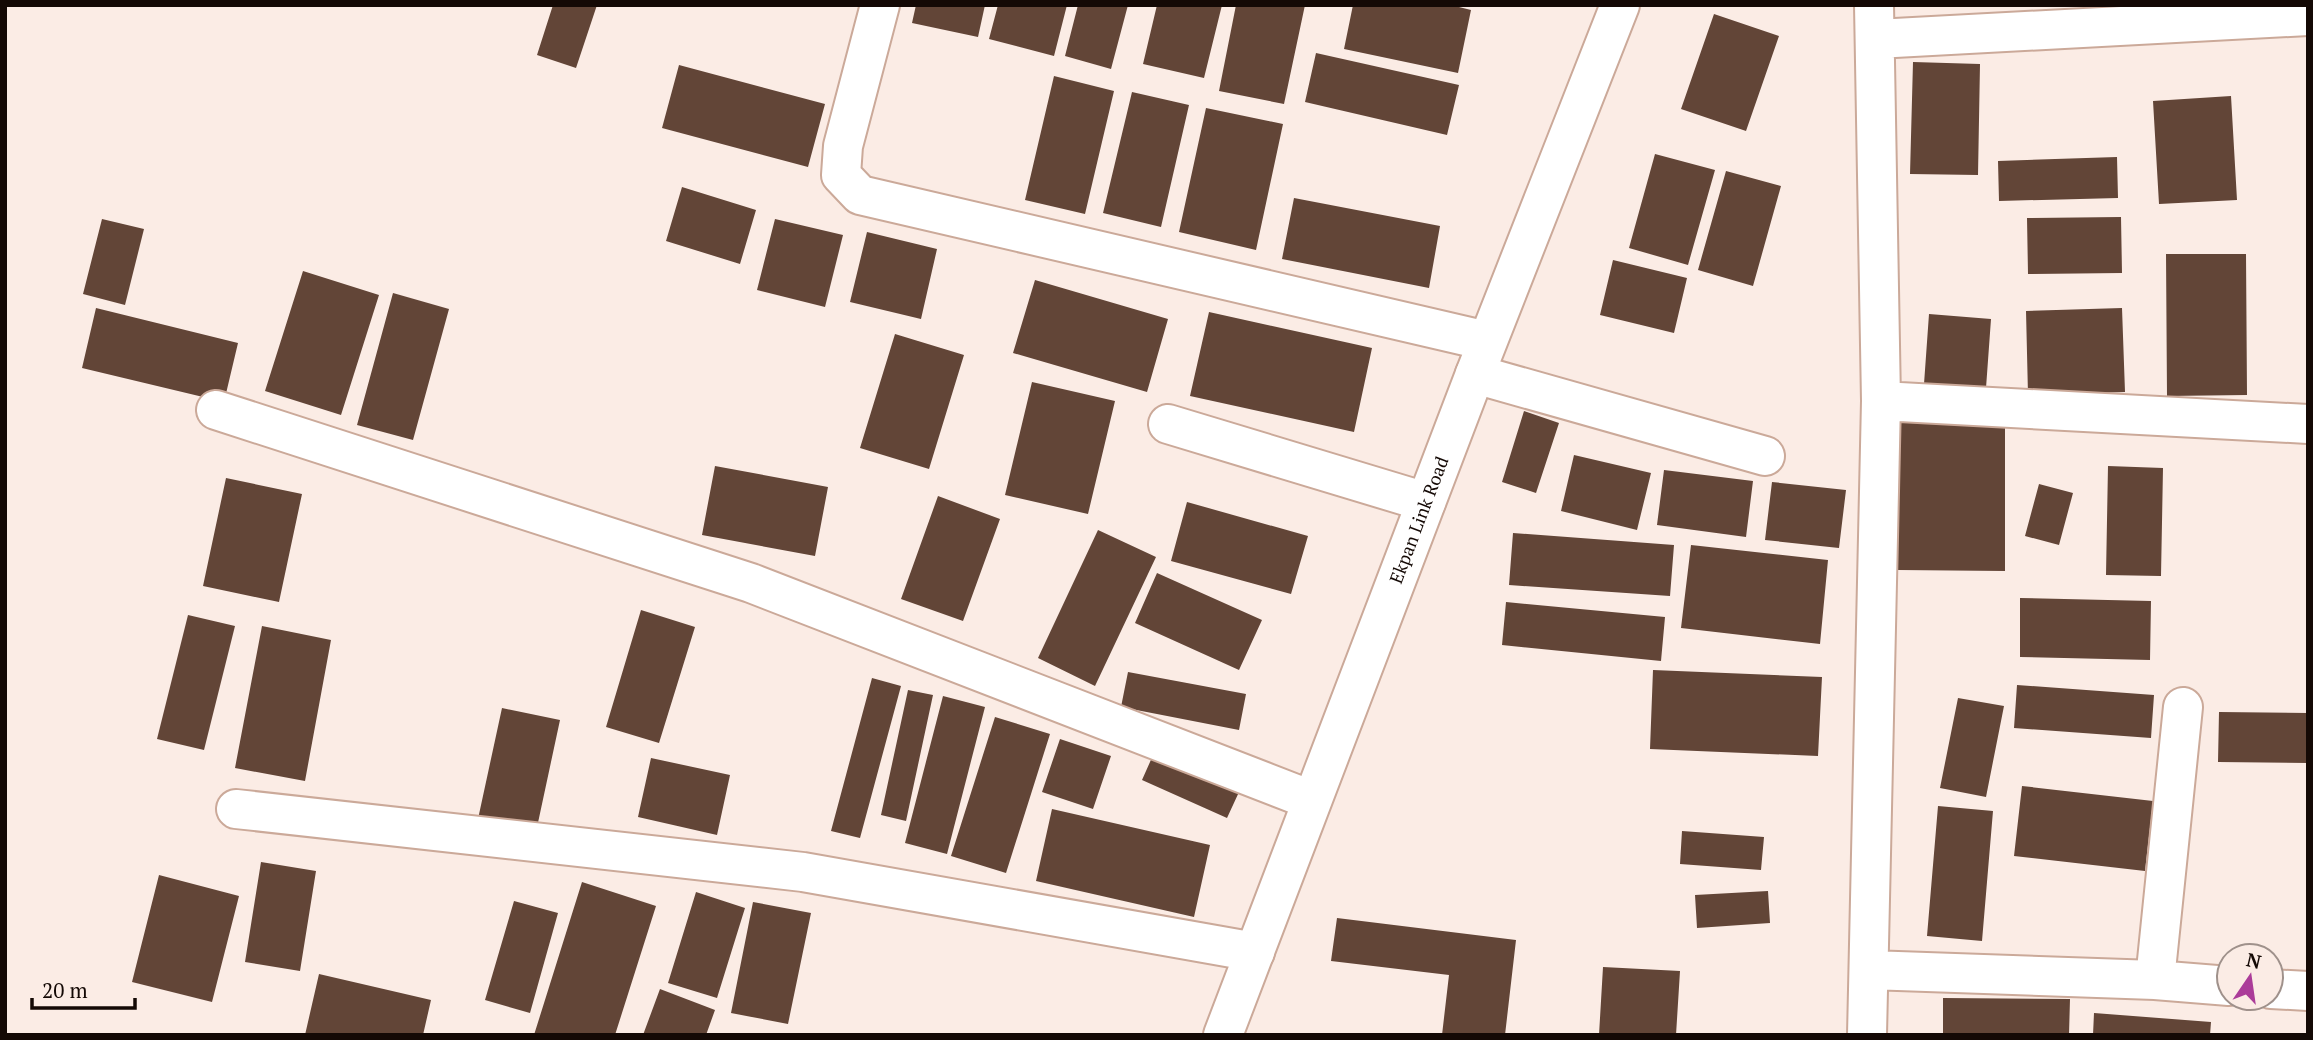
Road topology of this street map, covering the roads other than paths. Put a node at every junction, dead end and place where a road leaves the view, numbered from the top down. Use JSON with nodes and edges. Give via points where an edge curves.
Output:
{"nodes":[{"id":1,"x":880,"y":5,"type":"edge"},
{"id":2,"x":1612,"y":7,"type":"edge"},
{"id":3,"x":2308,"y":16,"type":"edge"},
{"id":4,"x":1875,"y":22,"type":"edge"},
{"id":5,"x":1481,"y":358,"type":"junction"},
{"id":6,"x":1881,"y":401,"type":"junction"},
{"id":7,"x":216,"y":410,"type":"dead end"},
{"id":8,"x":1168,"y":424,"type":"dead end"},
{"id":9,"x":2308,"y":424,"type":"edge"},
{"id":10,"x":1765,"y":456,"type":"dead end"},
{"id":11,"x":1426,"y":502,"type":"junction"},
{"id":12,"x":2183,"y":707,"type":"dead end"},
{"id":13,"x":1311,"y":800,"type":"junction"},
{"id":14,"x":236,"y":809,"type":"dead end"},
{"id":15,"x":1255,"y":952,"type":"junction"},
{"id":16,"x":1869,"y":970,"type":"junction"},
{"id":17,"x":2155,"y":980,"type":"junction"},
{"id":18,"x":2215,"y":985,"type":"edge"},
{"id":19,"x":2285,"y":990,"type":"edge"},
{"id":20,"x":2308,"y":991,"type":"edge"},
{"id":21,"x":1223,"y":1035,"type":"edge"},
{"id":22,"x":1867,"y":1035,"type":"edge"}],
"edges":[{"from":1,"to":5,"type":"street","via":[[843,146],[841,175],[860,195]]},
{"from":2,"to":5,"type":"street","name":"Ekpan Link Road"},
{"from":3,"to":4,"type":"street"},
{"from":4,"to":6,"type":"street"},
{"from":5,"to":10,"type":"street"},
{"from":5,"to":11,"type":"street","name":"Ekpan Link Road"},
{"from":6,"to":9,"type":"street"},
{"from":6,"to":16,"type":"street"},
{"from":7,"to":13,"type":"street","via":[[751,583]]},
{"from":8,"to":11,"type":"street"},
{"from":11,"to":13,"type":"street","name":"Ekpan Link Road"},
{"from":12,"to":17,"type":"street"},
{"from":13,"to":15,"type":"street","name":"Ekpan Link Road"},
{"from":14,"to":15,"type":"street","via":[[803,872]]},
{"from":15,"to":21,"type":"street","name":"Ekpan Link Road"},
{"from":16,"to":17,"type":"street"},
{"from":16,"to":22,"type":"street"},
{"from":17,"to":18,"type":"street"},
{"from":19,"to":20,"type":"street"}]}
